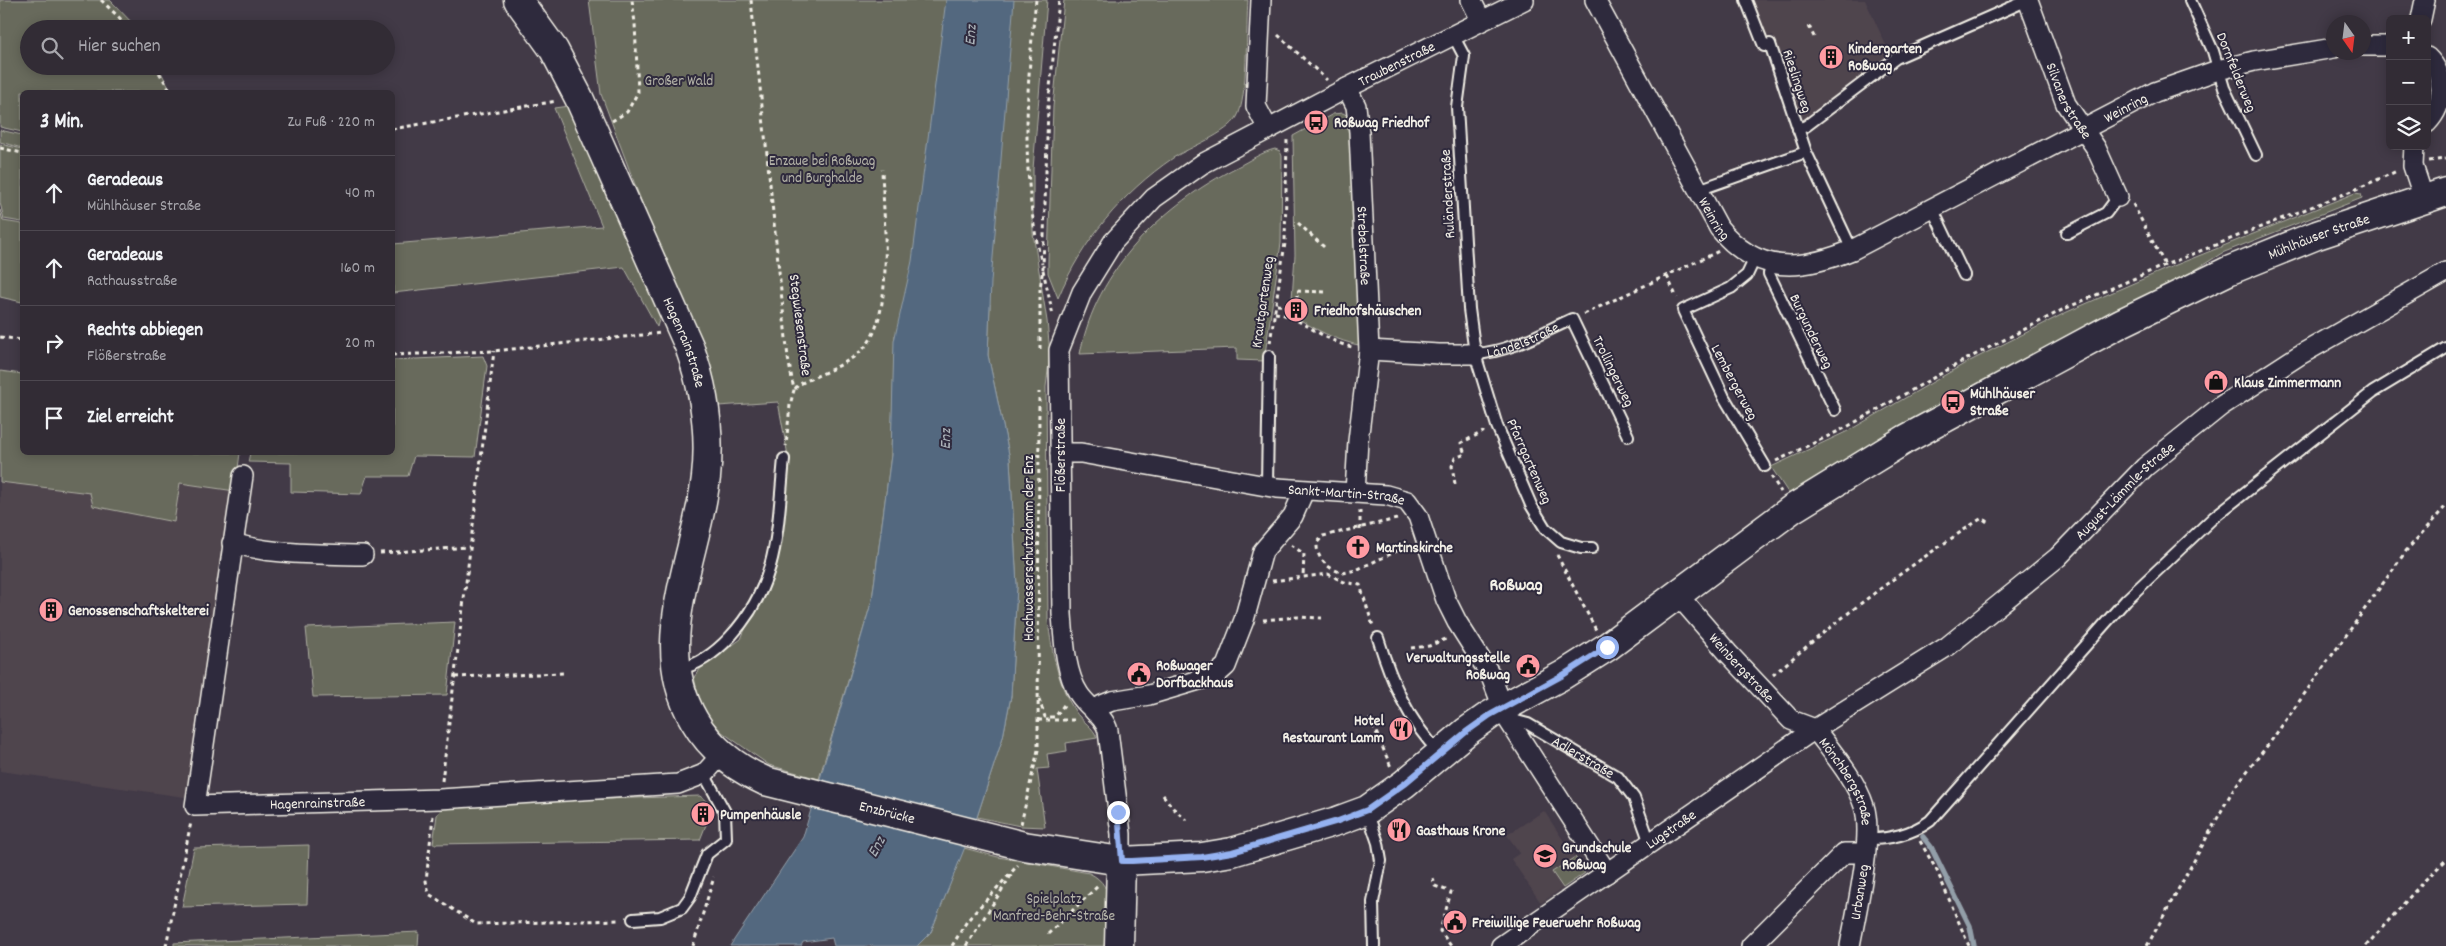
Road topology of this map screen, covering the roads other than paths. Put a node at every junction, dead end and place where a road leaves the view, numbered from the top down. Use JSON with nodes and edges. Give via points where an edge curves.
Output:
{"nodes":[{"id":1,"x":518,"y":0,"type":"edge"},
{"id":2,"x":1261,"y":0,"type":"edge"},
{"id":3,"x":1471,"y":0,"type":"edge"},
{"id":4,"x":1524,"y":0,"type":"edge"},
{"id":5,"x":1595,"y":0,"type":"edge"},
{"id":6,"x":1746,"y":0,"type":"edge"},
{"id":7,"x":2028,"y":0,"type":"edge"},
{"id":8,"x":2190,"y":0,"type":"edge"},
{"id":9,"x":2425,"y":0,"type":"edge"},
{"id":10,"x":2422,"y":15,"type":"edge"},
{"id":11,"x":1481,"y":20,"type":"junction"},
{"id":12,"x":1453,"y":35,"type":"junction"},
{"id":13,"x":2371,"y":46,"type":"edge"},
{"id":14,"x":2386,"y":46,"type":"edge"},
{"id":15,"x":2326,"y":49,"type":"edge"},
{"id":16,"x":2430,"y":60,"type":"edge"},
{"id":17,"x":2218,"y":70,"type":"junction"},
{"id":18,"x":1342,"y":91,"type":"junction"},
{"id":19,"x":2443,"y":106,"type":"edge"},
{"id":20,"x":2431,"y":119,"type":"edge"},
{"id":21,"x":1274,"y":127,"type":"junction"},
{"id":22,"x":1798,"y":129,"type":"junction"},
{"id":23,"x":2083,"y":129,"type":"junction"},
{"id":24,"x":2414,"y":150,"type":"edge"},
{"id":25,"x":1806,"y":152,"type":"junction"},
{"id":26,"x":2256,"y":155,"type":"dead end"},
{"id":27,"x":1698,"y":190,"type":"junction"},
{"id":28,"x":2435,"y":195,"type":"edge"},
{"id":29,"x":2126,"y":200,"type":"joint"},
{"id":30,"x":1932,"y":208,"type":"junction"},
{"id":31,"x":2067,"y":233,"type":"dead end"},
{"id":32,"x":1852,"y":250,"type":"junction"},
{"id":33,"x":1764,"y":261,"type":"junction"},
{"id":34,"x":2446,"y":272,"type":"edge"},
{"id":35,"x":1964,"y":275,"type":"dead end"},
{"id":36,"x":1572,"y":319,"type":"joint"},
{"id":37,"x":2446,"y":348,"type":"edge"},
{"id":38,"x":1364,"y":349,"type":"junction"},
{"id":39,"x":1476,"y":354,"type":"junction"},
{"id":40,"x":1269,"y":356,"type":"road end"},
{"id":41,"x":1835,"y":410,"type":"dead end"},
{"id":42,"x":1628,"y":436,"type":"dead end"},
{"id":43,"x":1060,"y":453,"type":"junction"},
{"id":44,"x":784,"y":459,"type":"road end"},
{"id":45,"x":1765,"y":466,"type":"road end"},
{"id":46,"x":243,"y":476,"type":"dead end"},
{"id":47,"x":1266,"y":485,"type":"junction"},
{"id":48,"x":1304,"y":491,"type":"junction"},
{"id":49,"x":1355,"y":493,"type":"junction"},
{"id":50,"x":232,"y":543,"type":"junction"},
{"id":51,"x":1592,"y":548,"type":"dead end"},
{"id":52,"x":363,"y":554,"type":"road end"},
{"id":53,"x":1677,"y":594,"type":"junction"},
{"id":54,"x":1378,"y":638,"type":"road end"},
{"id":55,"x":676,"y":669,"type":"junction"},
{"id":56,"x":1505,"y":712,"type":"junction"},
{"id":57,"x":1089,"y":716,"type":"junction"},
{"id":58,"x":1815,"y":729,"type":"junction"},
{"id":59,"x":1440,"y":753,"type":"junction"},
{"id":60,"x":722,"y":754,"type":"junction"},
{"id":61,"x":704,"y":774,"type":"junction"},
{"id":62,"x":1367,"y":810,"type":"junction"},
{"id":63,"x":1650,"y":843,"type":"junction"},
{"id":64,"x":1866,"y":846,"type":"junction"},
{"id":65,"x":1122,"y":861,"type":"junction"},
{"id":66,"x":1607,"y":873,"type":"junction"},
{"id":67,"x":633,"y":920,"type":"road end"},
{"id":68,"x":1119,"y":946,"type":"edge"},
{"id":69,"x":1374,"y":946,"type":"edge"},
{"id":70,"x":1501,"y":946,"type":"edge"},
{"id":71,"x":1751,"y":946,"type":"edge"},
{"id":72,"x":1850,"y":946,"type":"edge"}],
"edges":[{"from":1,"to":55,"type":"street","name":"Hagenrainstraße","via":[[554,50],[580,98],[681,326],[699,379],[706,413],[708,448],[700,514],[676,621]]},
{"from":2,"to":21,"type":"street","via":[[1256,106]]},
{"from":3,"to":11,"type":"street"},
{"from":4,"to":11,"type":"street","name":"Traubenstraße"},
{"from":5,"to":27,"type":"street","name":"Weinring"},
{"from":6,"to":22,"type":"lane","name":"Rieslingweg","via":[[1764,46],[1770,44]]},
{"from":7,"to":22,"type":"lane","via":[[1896,58]]},
{"from":7,"to":23,"type":"street","name":"Silvanerstraße","via":[[2066,104]]},
{"from":8,"to":17,"type":"lane","name":"Dornfelderweg"},
{"from":9,"to":10,"type":"street"},
{"from":11,"to":12,"type":"street","name":"Traubenstraße"},
{"from":12,"to":18,"type":"street","name":"Traubenstraße"},
{"from":12,"to":39,"type":"lane","name":"Ruländerstraße","via":[[1464,56],[1457,107],[1469,309]]},
{"from":13,"to":14,"type":"street"},
{"from":15,"to":17,"type":"street","name":"Weinring"},
{"from":16,"to":19,"type":"street","via":[[2442,82]]},
{"from":17,"to":23,"type":"street","name":"Weinring","via":[[2155,92]]},
{"from":17,"to":26,"type":"lane","name":"Dornfelderweg"},
{"from":18,"to":21,"type":"street","name":"Traubenstraße"},
{"from":18,"to":38,"type":"street","name":"Strebelstraße","via":[[1356,106],[1359,132]]},
{"from":19,"to":20,"type":"street"},
{"from":21,"to":43,"type":"street","name":"Flößerstraße","via":[[1202,164],[1169,186],[1139,212],[1102,258],[1082,292],[1059,350]]},
{"from":22,"to":25,"type":"lane","name":"Rieslingweg"},
{"from":23,"to":29,"type":"street","name":"Silvanerstraße"},
{"from":23,"to":30,"type":"street","name":"Weinring"},
{"from":24,"to":28,"type":"street","via":[[2413,166]]},
{"from":25,"to":27,"type":"lane"},
{"from":25,"to":32,"type":"lane","name":"Rieslingweg"},
{"from":27,"to":33,"type":"street","name":"Weinring","via":[[1725,235],[1740,249]]},
{"from":28,"to":53,"type":"street","name":"Mühlhäuser Straße","via":[[2275,252],[2121,323],[1906,439],[1792,509]]},
{"from":29,"to":31,"type":"lane"},
{"from":30,"to":32,"type":"street","name":"Weinring"},
{"from":30,"to":35,"type":"lane"},
{"from":32,"to":33,"type":"street","name":"Weinring","via":[[1811,264],[1786,266]]},
{"from":33,"to":41,"type":"lane","name":"Burgunderweg"},
{"from":33,"to":45,"type":"lane","name":"Lembergerweg","via":[[1731,288],[1683,310],[1724,398]]},
{"from":34,"to":58,"type":"street","name":"August-Lämmle-Straße","via":[[2298,356],[2221,406],[2144,467],[2058,557],[1948,646]]},
{"from":36,"to":39,"type":"lane","name":"Ländelstraße","via":[[1502,350]]},
{"from":36,"to":42,"type":"lane","name":"Trollingerweg"},
{"from":37,"to":64,"type":"lane","via":[[2373,392],[2214,517],[2126,600],[1930,821],[1913,831]]},
{"from":38,"to":39,"type":"street","name":"Ländelstraße"},
{"from":38,"to":49,"type":"street","name":"Strebelstraße"},
{"from":39,"to":51,"type":"lane","name":"Pfarrgartenweg","via":[[1497,426],[1531,505],[1545,528],[1561,542]]},
{"from":40,"to":47,"type":"lane","name":"Krautgartenweg"},
{"from":43,"to":47,"type":"street","name":"Sankt-Martin-Straße","via":[[1081,453]]},
{"from":43,"to":57,"type":"street","name":"Flößerstraße","via":[[1060,574],[1064,636],[1072,681]]},
{"from":44,"to":55,"type":"lane","via":[[771,569],[757,601],[737,629],[712,653],[698,663]]},
{"from":46,"to":50,"type":"street"},
{"from":47,"to":48,"type":"street","name":"Sankt-Martin-Straße"},
{"from":48,"to":49,"type":"street","name":"Sankt-Martin-Straße"},
{"from":48,"to":57,"type":"street","via":[[1292,516],[1264,550],[1244,620],[1226,666],[1216,675],[1149,695],[1112,700]]},
{"from":49,"to":56,"type":"street","name":"Sankt-Martin-Straße","via":[[1398,497],[1412,505],[1446,600],[1490,674]]},
{"from":50,"to":52,"type":"street","via":[[252,549],[295,553]]},
{"from":50,"to":61,"type":"street","name":"Hagenrainstraße","via":[[195,806],[438,799],[678,784]]},
{"from":53,"to":56,"type":"street","name":"Mühlhäuser Straße","via":[[1607,647]]},
{"from":53,"to":58,"type":"street","name":"Weinbergstraße","via":[[1791,720]]},
{"from":54,"to":59,"type":"lane","via":[[1402,702],[1426,740]]},
{"from":55,"to":60,"type":"street","name":"Hagenrainstraße","via":[[691,715]]},
{"from":56,"to":59,"type":"street","name":"Mühlhäuser Straße","via":[[1466,732]]},
{"from":56,"to":63,"type":"lane","name":"Adlerstraße","via":[[1618,777],[1634,798]]},
{"from":56,"to":66,"type":"street","name":"Adlerstraße"},
{"from":57,"to":65,"type":"street","name":"Flößerstraße","via":[[1105,723],[1108,731]]},
{"from":58,"to":63,"type":"street","name":"Lugstraße"},
{"from":58,"to":64,"type":"street","name":"Mönchbergstraße","via":[[1860,796],[1867,821]]},
{"from":59,"to":62,"type":"street","name":"Mühlhäuser Straße"},
{"from":60,"to":61,"type":"street","name":"Hagenrainstraße"},
{"from":60,"to":65,"type":"street","name":"Enzbrücke","via":[[754,776],[788,788],[987,837],[1056,852]]},
{"from":61,"to":67,"type":"lane","via":[[725,812],[726,839],[707,854],[690,897],[682,908],[660,918]]},
{"from":62,"to":65,"type":"street","name":"Enzbrücke","via":[[1232,852],[1202,857]]},
{"from":62,"to":69,"type":"lane","via":[[1381,861],[1373,902]]},
{"from":63,"to":66,"type":"street","name":"Lugstraße"},
{"from":64,"to":71,"type":"street","name":"Mönchbergstraße","via":[[1844,853]]},
{"from":64,"to":72,"type":"street","name":"Urbanweg"},
{"from":65,"to":68,"type":"street"},
{"from":66,"to":70,"type":"street","name":"Lugstraße"}]}
